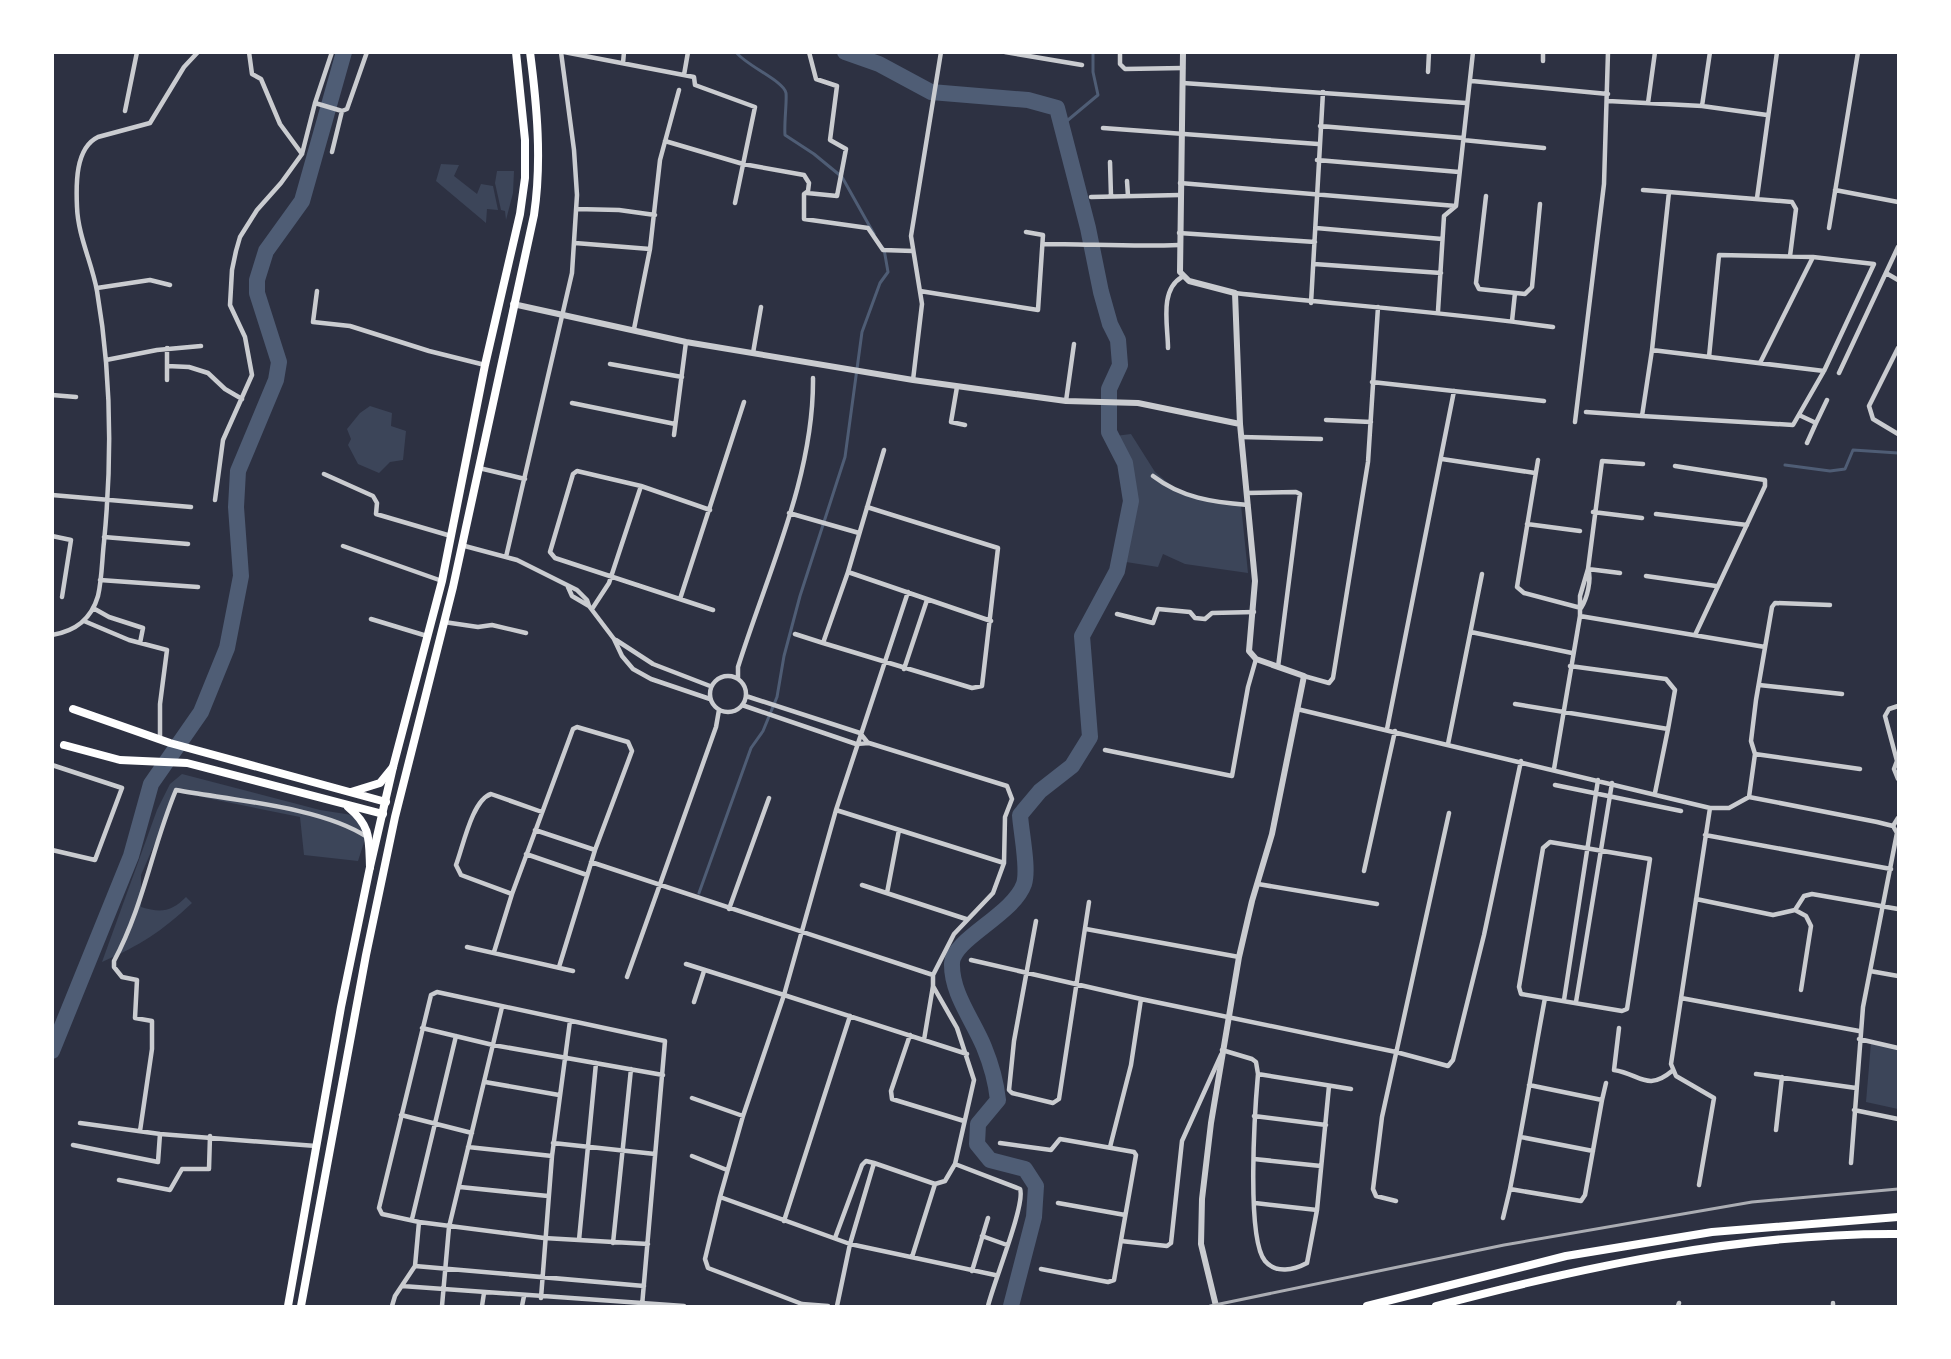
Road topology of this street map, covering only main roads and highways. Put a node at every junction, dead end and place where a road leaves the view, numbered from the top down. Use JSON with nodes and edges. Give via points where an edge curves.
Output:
{"nodes":[{"id":1,"x":516,"y":52,"type":"edge"},
{"id":2,"x":530,"y":56,"type":"edge"},
{"id":3,"x":517,"y":63,"type":"junction"},
{"id":4,"x":432,"y":619,"type":"junction"},
{"id":5,"x":444,"y":622,"type":"junction"},
{"id":6,"x":73,"y":710,"type":"dead end"},
{"id":7,"x":63,"y":745,"type":"dead end"},
{"id":8,"x":393,"y":767,"type":"junction"},
{"id":9,"x":348,"y":792,"type":"junction"},
{"id":10,"x":386,"y":802,"type":"junction"},
{"id":11,"x":346,"y":804,"type":"junction"},
{"id":12,"x":398,"y":805,"type":"junction"},
{"id":13,"x":383,"y":814,"type":"junction"},
{"id":14,"x":395,"y":817,"type":"junction"},
{"id":15,"x":370,"y":867,"type":"junction"},
{"id":16,"x":1899,"y":1217,"type":"edge"},
{"id":17,"x":1899,"y":1233,"type":"edge"},
{"id":18,"x":288,"y":1306,"type":"edge"},
{"id":19,"x":301,"y":1306,"type":"edge"},
{"id":20,"x":1367,"y":1306,"type":"edge"},
{"id":21,"x":1436,"y":1306,"type":"edge"}],
"edges":[{"from":1,"to":3,"type":"main road"},
{"from":2,"to":3,"type":"main road","via":[[521,57]]},
{"from":2,"to":5,"type":"main road","via":[[538,120],[534,215]]},
{"from":3,"to":4,"type":"main road","via":[[525,140],[524,192]]},
{"from":4,"to":5,"type":"main road"},
{"from":4,"to":8,"type":"main road"},
{"from":5,"to":12,"type":"main road"},
{"from":6,"to":9,"type":"highway","via":[[170,743]]},
{"from":7,"to":11,"type":"highway","via":[[120,760],[187,763]]},
{"from":8,"to":9,"type":"highway","via":[[380,783]]},
{"from":8,"to":10,"type":"main road"},
{"from":9,"to":10,"type":"highway"},
{"from":10,"to":12,"type":"main road"},
{"from":10,"to":13,"type":"main road"},
{"from":11,"to":13,"type":"highway"},
{"from":11,"to":15,"type":"highway","via":[[365,822]]},
{"from":12,"to":14,"type":"main road"},
{"from":13,"to":14,"type":"main road"},
{"from":13,"to":15,"type":"main road"},
{"from":14,"to":19,"type":"main road"},
{"from":15,"to":18,"type":"main road"},
{"from":16,"to":20,"type":"highway","via":[[1712,1232],[1566,1256]]},
{"from":17,"to":21,"type":"highway","via":[[1720,1247],[1591,1268]]}]}
